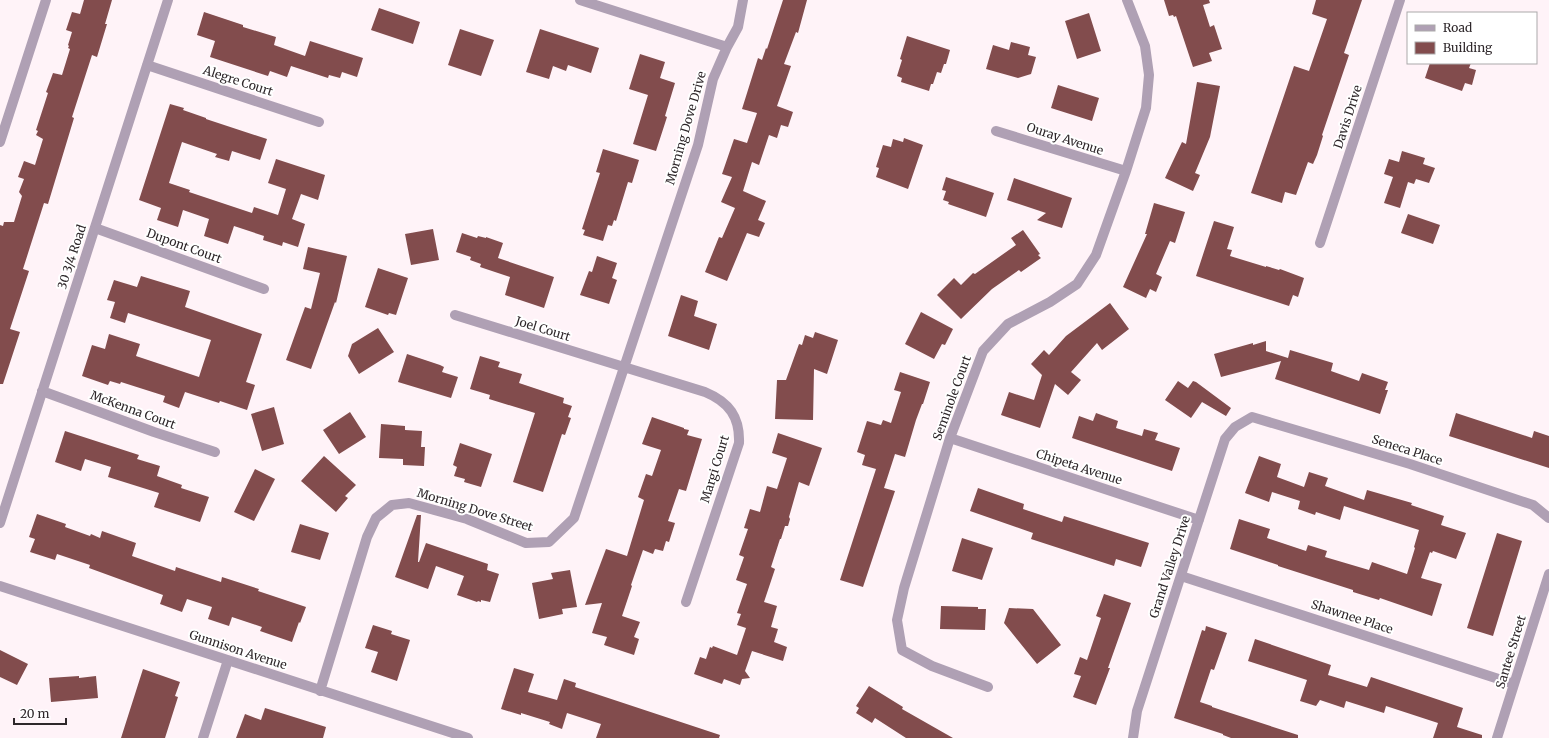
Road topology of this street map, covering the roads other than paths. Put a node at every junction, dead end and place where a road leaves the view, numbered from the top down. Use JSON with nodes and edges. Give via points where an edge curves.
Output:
{"nodes":[{"id":1,"x":46,"y":0,"type":"edge"},
{"id":2,"x":168,"y":0,"type":"edge"},
{"id":3,"x":580,"y":0,"type":"edge"},
{"id":4,"x":744,"y":0,"type":"edge"},
{"id":5,"x":1127,"y":0,"type":"edge"},
{"id":6,"x":1400,"y":0,"type":"edge"},
{"id":7,"x":727,"y":47,"type":"junction"},
{"id":8,"x":148,"y":65,"type":"junction"},
{"id":9,"x":320,"y":122,"type":"dead end"},
{"id":10,"x":996,"y":131,"type":"dead end"},
{"id":11,"x":0,"y":142,"type":"edge"},
{"id":12,"x":1126,"y":171,"type":"junction"},
{"id":13,"x":672,"y":220,"type":"joint"},
{"id":14,"x":95,"y":228,"type":"junction"},
{"id":15,"x":1320,"y":243,"type":"dead end"},
{"id":16,"x":264,"y":289,"type":"dead end"},
{"id":17,"x":455,"y":315,"type":"dead end"},
{"id":18,"x":624,"y":367,"type":"junction"},
{"id":19,"x":42,"y":391,"type":"junction"},
{"id":20,"x":1252,"y":417,"type":"joint"},
{"id":21,"x":950,"y":438,"type":"junction"},
{"id":22,"x":215,"y":452,"type":"dead end"},
{"id":23,"x":1549,"y":518,"type":"edge"},
{"id":24,"x":1199,"y":520,"type":"junction"},
{"id":25,"x":0,"y":522,"type":"edge"},
{"id":26,"x":1549,"y":574,"type":"edge"},
{"id":27,"x":1181,"y":576,"type":"junction"},
{"id":28,"x":0,"y":586,"type":"edge"},
{"id":29,"x":686,"y":602,"type":"dead end"},
{"id":30,"x":228,"y":660,"type":"junction"},
{"id":31,"x":1514,"y":684,"type":"junction"},
{"id":32,"x":988,"y":687,"type":"dead end"},
{"id":33,"x":320,"y":691,"type":"junction"},
{"id":34,"x":203,"y":738,"type":"edge"},
{"id":35,"x":468,"y":738,"type":"edge"},
{"id":36,"x":1133,"y":738,"type":"edge"},
{"id":37,"x":1497,"y":738,"type":"edge"}],
"edges":[{"from":1,"to":11,"type":"street"},
{"from":2,"to":8,"type":"street","name":"30 3/4 Road"},
{"from":3,"to":7,"type":"street"},
{"from":4,"to":7,"type":"street","name":"Morning Dove Drive","via":[[738,27]]},
{"from":5,"to":12,"type":"street","name":"Seminole Court","via":[[1145,46],[1149,75],[1146,108]]},
{"from":6,"to":15,"type":"street","name":"Davis Drive"},
{"from":7,"to":13,"type":"street","name":"Morning Dove Drive","via":[[713,79],[698,145]]},
{"from":8,"to":9,"type":"street","name":"Alegre Court"},
{"from":8,"to":14,"type":"street","name":"30 3/4 Road"},
{"from":10,"to":12,"type":"street","name":"Ouray Avenue"},
{"from":12,"to":21,"type":"street","name":"Seminole Court","via":[[1096,255],[1081,278],[1077,284],[1050,302],[1008,324],[983,351]]},
{"from":13,"to":18,"type":"street","name":"Morning Dove Street"},
{"from":14,"to":16,"type":"street","name":"Dupont Court"},
{"from":14,"to":19,"type":"street","name":"30 3/4 Road"},
{"from":17,"to":18,"type":"street","name":"Joel Court"},
{"from":18,"to":29,"type":"street","name":"Margi Court","via":[[716,397],[730,409],[738,425],[739,443]]},
{"from":18,"to":33,"type":"street","name":"Morning Dove Street","via":[[574,518],[549,542],[526,543],[467,519],[409,503],[392,505],[376,518],[367,537]]},
{"from":19,"to":22,"type":"street","name":"McKenna Court"},
{"from":19,"to":25,"type":"street","name":"30 3/4 Road"},
{"from":20,"to":23,"type":"street","name":"Seneca Place","via":[[1410,464],[1525,503]]},
{"from":20,"to":24,"type":"street","name":"Grand Valley Drive","via":[[1235,427],[1225,440]]},
{"from":21,"to":24,"type":"street","name":"Chipeta Avenue"},
{"from":21,"to":32,"type":"street","name":"Seminole Court","via":[[904,588],[898,620],[902,650],[932,666]]},
{"from":24,"to":27,"type":"street","name":"Grand Valley Drive"},
{"from":26,"to":31,"type":"street","name":"Santee Street"},
{"from":27,"to":31,"type":"street","name":"Shawnee Place"},
{"from":27,"to":36,"type":"street","name":"Grand Valley Drive","via":[[1138,711]]},
{"from":28,"to":30,"type":"street","name":"Gunnison Avenue"},
{"from":30,"to":33,"type":"street","name":"Gunnison Avenue"},
{"from":30,"to":34,"type":"street"},
{"from":31,"to":37,"type":"street","name":"Santee Street"},
{"from":33,"to":35,"type":"street","name":"Gunnison Avenue"}]}
